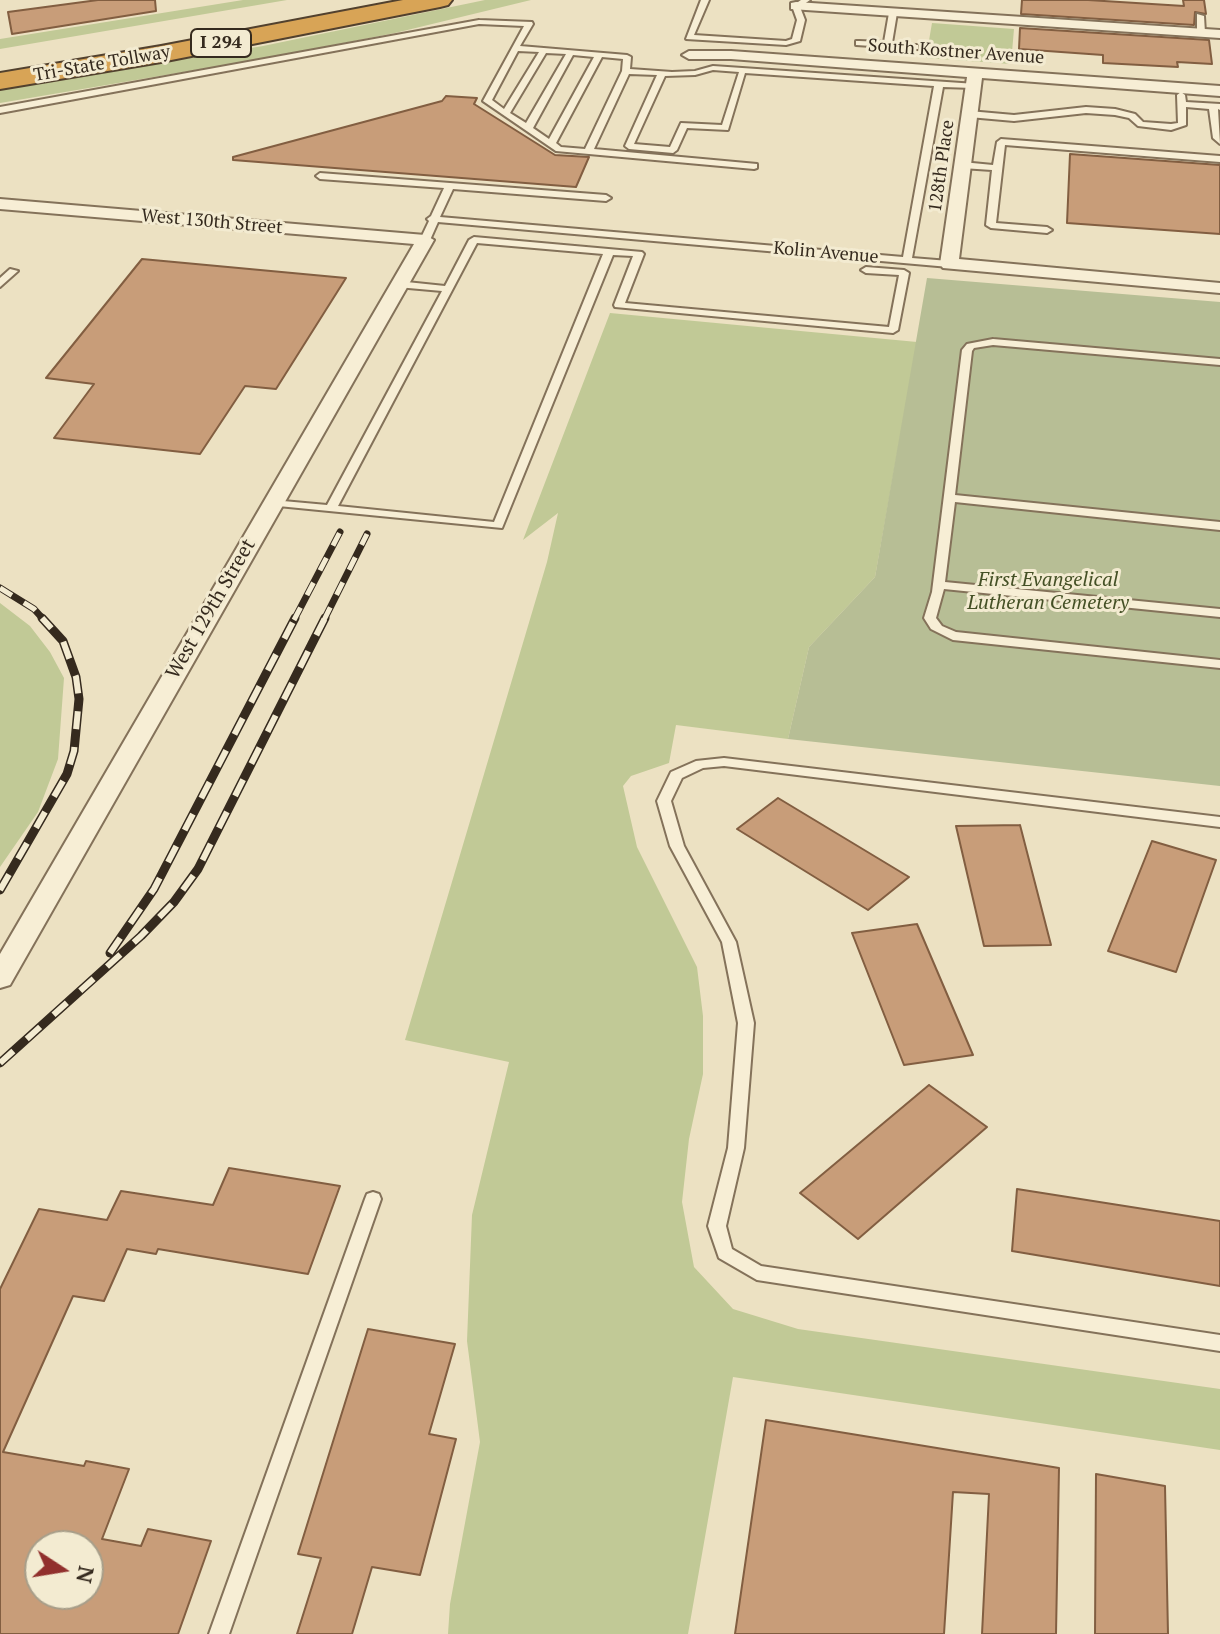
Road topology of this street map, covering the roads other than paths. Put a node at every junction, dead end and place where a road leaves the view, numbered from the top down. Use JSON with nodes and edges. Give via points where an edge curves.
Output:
{"nodes":[{"id":1,"x":313,"y":0,"type":"edge"},
{"id":2,"x":360,"y":0,"type":"edge"},
{"id":3,"x":440,"y":0,"type":"edge"},
{"id":4,"x":705,"y":0,"type":"edge"},
{"id":5,"x":801,"y":9,"type":"edge"},
{"id":6,"x":893,"y":13,"type":"junction"},
{"id":7,"x":1200,"y":16,"type":"dead end"},
{"id":8,"x":1201,"y":33,"type":"junction"},
{"id":9,"x":1220,"y":34,"type":"edge"},
{"id":10,"x":120,"y":42,"type":"junction"},
{"id":11,"x":859,"y":43,"type":"dead end"},
{"id":12,"x":888,"y":45,"type":"junction"},
{"id":13,"x":915,"y":47,"type":"dead end"},
{"id":14,"x":515,"y":48,"type":"junction"},
{"id":15,"x":544,"y":50,"type":"junction"},
{"id":16,"x":571,"y":52,"type":"junction"},
{"id":17,"x":599,"y":55,"type":"junction"},
{"id":18,"x":689,"y":55,"type":"dead end"},
{"id":19,"x":0,"y":62,"type":"edge"},
{"id":20,"x":626,"y":71,"type":"junction"},
{"id":21,"x":662,"y":73,"type":"junction"},
{"id":22,"x":742,"y":74,"type":"dead end"},
{"id":23,"x":974,"y":80,"type":"junction"},
{"id":24,"x":0,"y":81,"type":"edge"},
{"id":25,"x":939,"y":84,"type":"junction"},
{"id":26,"x":1181,"y":96,"type":"junction"},
{"id":27,"x":1218,"y":101,"type":"edge"},
{"id":28,"x":0,"y":110,"type":"edge"},
{"id":29,"x":506,"y":113,"type":"junction"},
{"id":30,"x":969,"y":114,"type":"junction"},
{"id":31,"x":528,"y":128,"type":"junction"},
{"id":32,"x":1220,"y":141,"type":"edge"},
{"id":33,"x":551,"y":144,"type":"junction"},
{"id":34,"x":588,"y":152,"type":"junction"},
{"id":35,"x":1220,"y":159,"type":"edge"},
{"id":36,"x":962,"y":165,"type":"junction"},
{"id":37,"x":754,"y":166,"type":"dead end"},
{"id":38,"x":997,"y":168,"type":"junction"},
{"id":39,"x":320,"y":176,"type":"dead end"},
{"id":40,"x":450,"y":186,"type":"junction"},
{"id":41,"x":606,"y":198,"type":"dead end"},
{"id":42,"x":0,"y":204,"type":"edge"},
{"id":43,"x":429,"y":230,"type":"junction"},
{"id":44,"x":1047,"y":230,"type":"dead end"},
{"id":45,"x":609,"y":252,"type":"junction"},
{"id":46,"x":907,"y":260,"type":"junction"},
{"id":47,"x":949,"y":264,"type":"junction"},
{"id":48,"x":866,"y":270,"type":"dead end"},
{"id":49,"x":13,"y":271,"type":"dead end"},
{"id":50,"x":0,"y":284,"type":"edge"},
{"id":51,"x":397,"y":284,"type":"junction"},
{"id":52,"x":1220,"y":288,"type":"edge"},
{"id":53,"x":448,"y":289,"type":"junction"},
{"id":54,"x":1220,"y":362,"type":"edge"},
{"id":55,"x":949,"y":498,"type":"junction"},
{"id":56,"x":272,"y":503,"type":"junction"},
{"id":57,"x":331,"y":509,"type":"junction"},
{"id":58,"x":1220,"y":526,"type":"edge"},
{"id":59,"x":939,"y":585,"type":"junction"},
{"id":60,"x":1220,"y":613,"type":"edge"},
{"id":61,"x":1220,"y":664,"type":"edge"},
{"id":62,"x":1220,"y":822,"type":"edge"},
{"id":63,"x":0,"y":978,"type":"edge"},
{"id":64,"x":373,"y":1199,"type":"dead end"},
{"id":65,"x":1220,"y":1343,"type":"edge"},
{"id":66,"x":219,"y":1634,"type":"edge"}],
"edges":[{"from":1,"to":10,"type":"highway"},
{"from":2,"to":10,"type":"highway","name":"Tri-State Tollway","number":"I 294"},
{"from":3,"to":24,"type":"highway","name":"Tri-State Tollway","number":"I 294"},
{"from":4,"to":5,"type":"lane","via":[[689,37],[792,43]]},
{"from":5,"to":6,"type":"street"},
{"from":6,"to":8,"type":"street"},
{"from":6,"to":12,"type":"lane"},
{"from":7,"to":8,"type":"lane"},
{"from":8,"to":9,"type":"street"},
{"from":10,"to":19,"type":"highway","name":"Tri-State Tollway","number":"I 294"},
{"from":11,"to":12,"type":"lane"},
{"from":12,"to":13,"type":"lane"},
{"from":14,"to":15,"type":"lane"},
{"from":14,"to":28,"type":"lane","via":[[529,24],[479,22]]},
{"from":14,"to":29,"type":"lane","via":[[487,101]]},
{"from":15,"to":16,"type":"lane"},
{"from":15,"to":29,"type":"lane"},
{"from":16,"to":17,"type":"lane"},
{"from":16,"to":31,"type":"lane"},
{"from":17,"to":20,"type":"lane","via":[[627,57]]},
{"from":17,"to":33,"type":"lane"},
{"from":18,"to":23,"type":"street","name":"South Kostner Avenue"},
{"from":20,"to":21,"type":"lane"},
{"from":20,"to":34,"type":"lane"},
{"from":21,"to":22,"type":"lane","via":[[629,146],[673,150],[684,125],[725,128]]},
{"from":21,"to":25,"type":"lane","via":[[713,68]]},
{"from":23,"to":25,"type":"lane"},
{"from":23,"to":26,"type":"street","name":"South Kostner Avenue"},
{"from":23,"to":30,"type":"street","name":"128th Place"},
{"from":25,"to":46,"type":"lane"},
{"from":26,"to":27,"type":"street","name":"South Kostner Avenue"},
{"from":26,"to":30,"type":"lane","via":[[1182,125],[1171,127],[1086,110],[1014,118]]},
{"from":27,"to":32,"type":"lane"},
{"from":29,"to":31,"type":"lane"},
{"from":30,"to":36,"type":"street","name":"128th Place"},
{"from":31,"to":33,"type":"lane"},
{"from":33,"to":34,"type":"lane"},
{"from":34,"to":37,"type":"lane"},
{"from":35,"to":38,"type":"lane","via":[[1001,142]]},
{"from":36,"to":38,"type":"lane"},
{"from":36,"to":47,"type":"street","name":"128th Place"},
{"from":38,"to":44,"type":"lane","via":[[991,225]]},
{"from":39,"to":40,"type":"lane"},
{"from":40,"to":41,"type":"lane"},
{"from":40,"to":43,"type":"lane"},
{"from":42,"to":43,"type":"street","name":"West 130th Street"},
{"from":43,"to":46,"type":"lane","name":"Kolin Avenue"},
{"from":43,"to":51,"type":"street","name":"West 129th Street"},
{"from":45,"to":48,"type":"lane","via":[[639,254],[619,305],[893,330],[904,273]]},
{"from":45,"to":53,"type":"lane","via":[[474,240]]},
{"from":45,"to":57,"type":"lane","via":[[498,526]]},
{"from":46,"to":47,"type":"lane","name":"Kolin Avenue"},
{"from":47,"to":52,"type":"street","name":"Kolin Avenue"},
{"from":49,"to":50,"type":"lane"},
{"from":51,"to":53,"type":"lane"},
{"from":51,"to":56,"type":"street","name":"West 129th Street"},
{"from":53,"to":57,"type":"lane"},
{"from":54,"to":55,"type":"lane","via":[[993,342],[971,346]]},
{"from":55,"to":58,"type":"lane"},
{"from":55,"to":59,"type":"lane"},
{"from":56,"to":57,"type":"lane"},
{"from":56,"to":63,"type":"street","name":"West 129th Street"},
{"from":59,"to":60,"type":"lane"},
{"from":59,"to":61,"type":"lane","via":[[931,624],[953,636]]},
{"from":62,"to":65,"type":"lane","via":[[724,762],[701,764],[676,775],[664,801],[677,846],[729,942],[746,1023],[736,1148],[717,1226],[725,1253],[757,1273]]},
{"from":64,"to":66,"type":"lane"}]}
